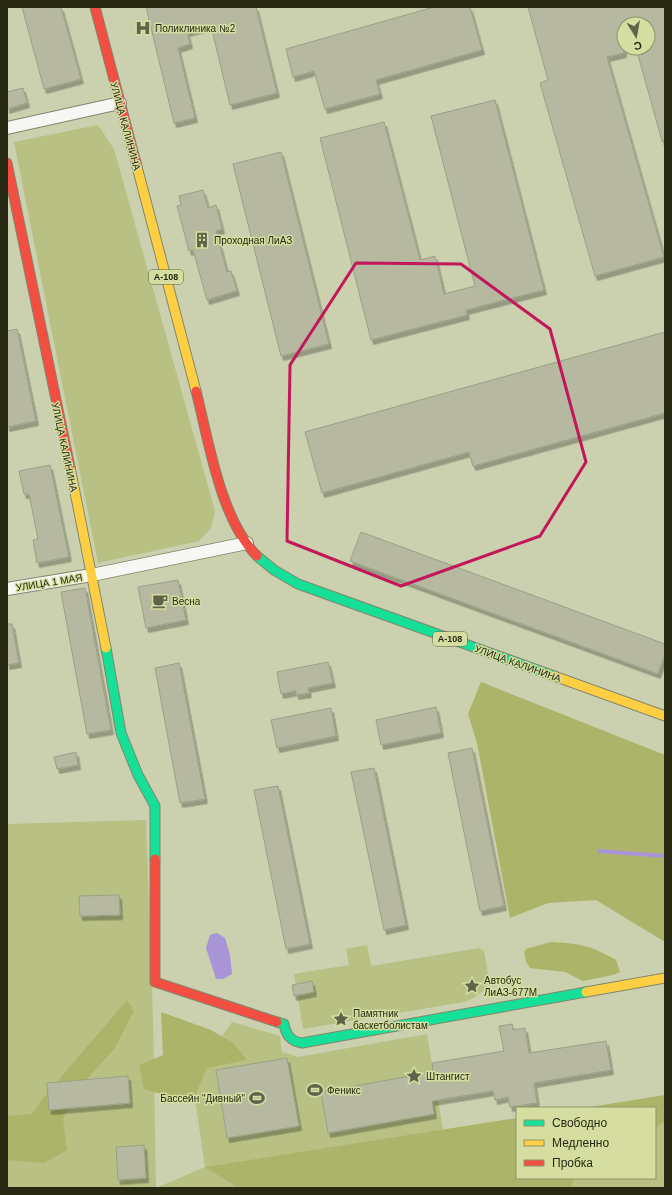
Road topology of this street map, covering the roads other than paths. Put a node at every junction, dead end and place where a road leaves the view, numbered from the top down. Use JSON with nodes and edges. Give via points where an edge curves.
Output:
{"nodes":[{"id":1,"x":95,"y":7,"type":"edge"},
{"id":2,"x":120,"y":103,"type":"junction"},
{"id":3,"x":7,"y":128,"type":"edge"},
{"id":4,"x":7,"y":163,"type":"edge"},
{"id":5,"x":247,"y":543,"type":"junction"},
{"id":6,"x":92,"y":575,"type":"junction"},
{"id":7,"x":7,"y":589,"type":"edge"},
{"id":8,"x":665,"y":716,"type":"edge"},
{"id":9,"x":665,"y":978,"type":"edge"}],
"edges":[{"from":1,"to":2,"type":"main road","name":"УЛИЦА КАЛИНИНА","number":"А-108"},
{"from":2,"to":3,"type":"street"},
{"from":2,"to":5,"type":"main road","name":"УЛИЦА КАЛИНИНА","number":"А-108","via":[[222,491],[232,518]]},
{"from":4,"to":6,"type":"main road","name":"УЛИЦА КАЛИНИНА"},
{"from":5,"to":6,"type":"street"},
{"from":5,"to":8,"type":"main road","name":"УЛИЦА КАЛИНИНА","number":"А-108","via":[[270,567],[298,584]]},
{"from":6,"to":7,"type":"street","name":"УЛИЦА 1 МАЯ"},
{"from":6,"to":9,"type":"main road","name":"УЛИЦА КАЛИНИНА","via":[[121,733],[138,775],[155,806],[155,982],[284,1024],[286,1036],[290,1040],[302,1043]]}]}
